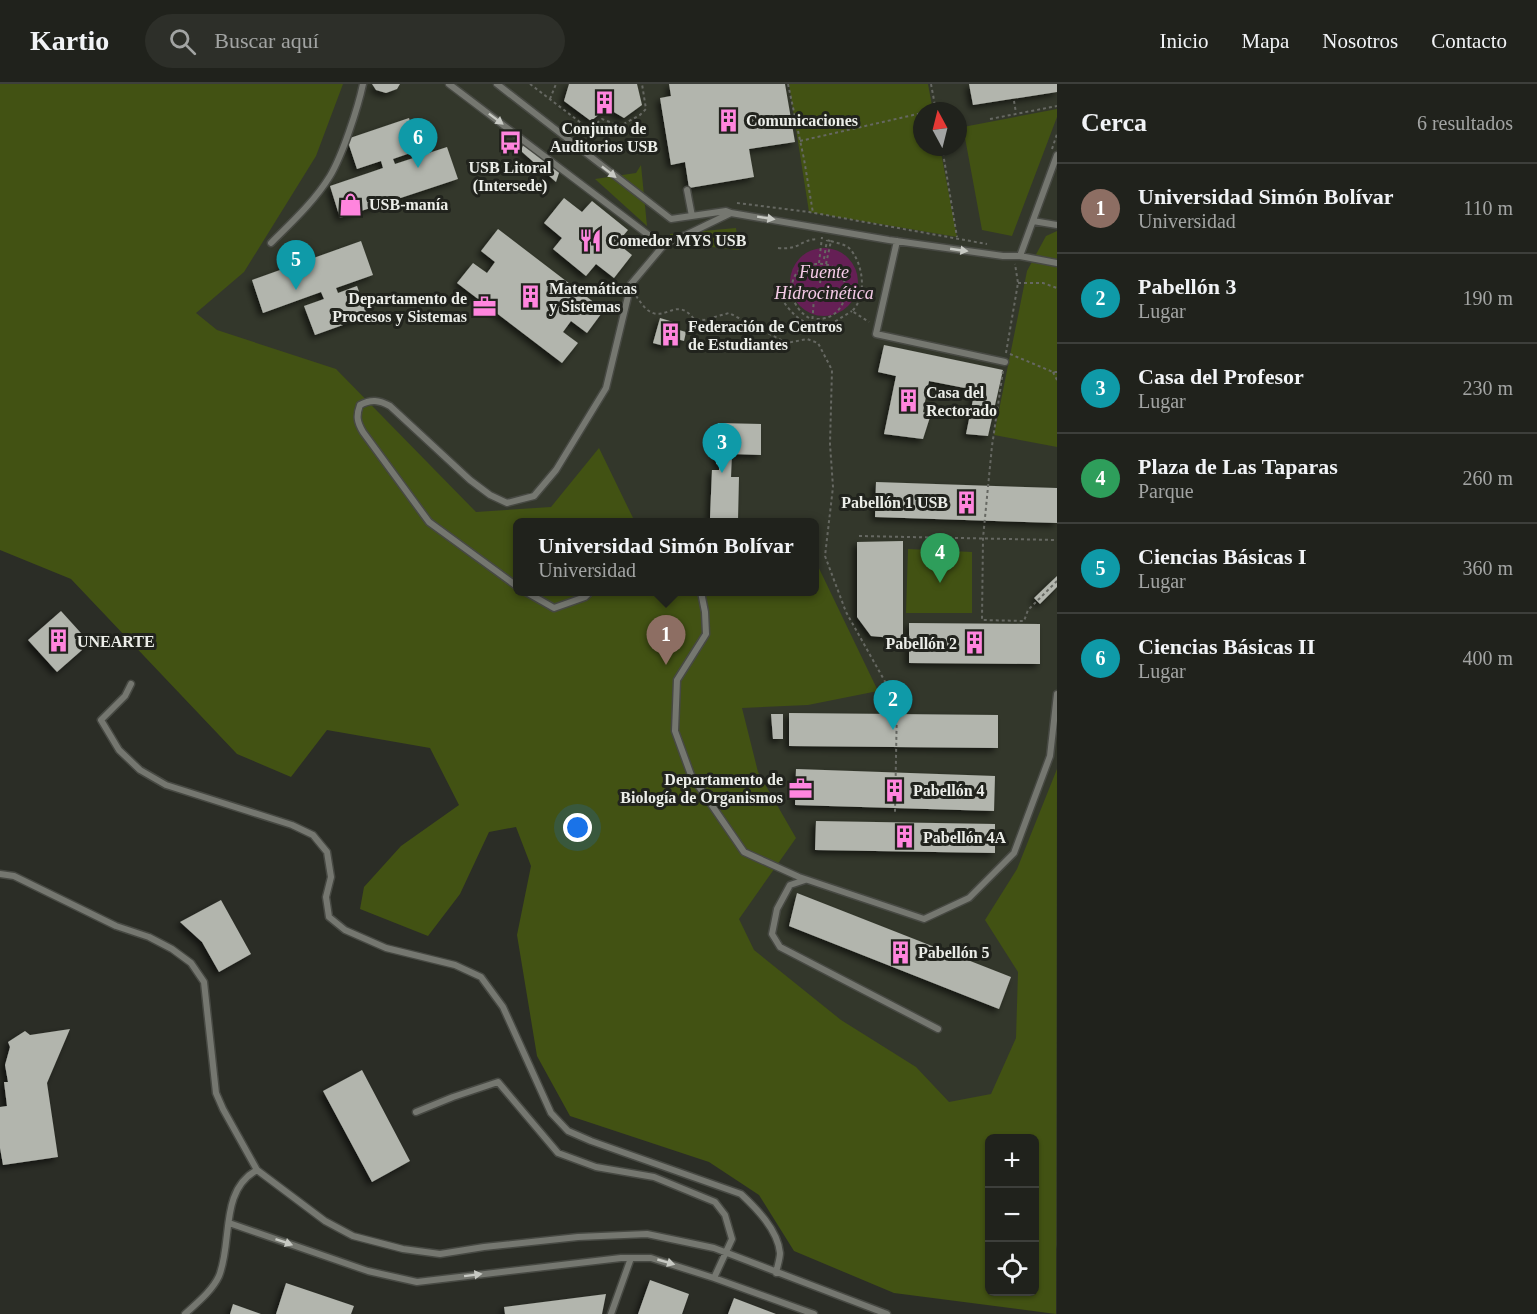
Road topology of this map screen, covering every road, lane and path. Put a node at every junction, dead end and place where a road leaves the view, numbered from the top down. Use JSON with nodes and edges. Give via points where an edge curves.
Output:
{"nodes":[{"id":1,"x":363,"y":84,"type":"edge"},
{"id":2,"x":449,"y":84,"type":"edge"},
{"id":3,"x":497,"y":84,"type":"edge"},
{"id":4,"x":530,"y":84,"type":"edge"},
{"id":5,"x":556,"y":84,"type":"edge"},
{"id":6,"x":642,"y":84,"type":"edge"},
{"id":7,"x":788,"y":84,"type":"edge"},
{"id":8,"x":931,"y":84,"type":"edge"},
{"id":9,"x":550,"y":99,"type":"junction"},
{"id":10,"x":1014,"y":101,"type":"dead end"},
{"id":11,"x":933,"y":102,"type":"edge"},
{"id":12,"x":1057,"y":106,"type":"edge"},
{"id":13,"x":1016,"y":113,"type":"junction"},
{"id":14,"x":913,"y":115,"type":"edge"},
{"id":15,"x":990,"y":118,"type":"dead end"},
{"id":16,"x":1057,"y":134,"type":"edge"},
{"id":17,"x":800,"y":141,"type":"junction"},
{"id":18,"x":1054,"y":153,"type":"edge"},
{"id":19,"x":944,"y":156,"type":"edge"},
{"id":20,"x":687,"y":190,"type":"dead end"},
{"id":21,"x":737,"y":203,"type":"dead end"},
{"id":22,"x":731,"y":213,"type":"junction"},
{"id":23,"x":813,"y":213,"type":"junction"},
{"id":24,"x":692,"y":216,"type":"junction"},
{"id":25,"x":1033,"y":220,"type":"junction"},
{"id":26,"x":1057,"y":225,"type":"edge"},
{"id":27,"x":822,"y":233,"type":"dead end"},
{"id":28,"x":957,"y":237,"type":"junction"},
{"id":29,"x":817,"y":239,"type":"dead end"},
{"id":30,"x":828,"y":241,"type":"junction"},
{"id":31,"x":897,"y":241,"type":"junction"},
{"id":32,"x":271,"y":243,"type":"dead end"},
{"id":33,"x":991,"y":245,"type":"dead end"},
{"id":34,"x":663,"y":246,"type":"junction"},
{"id":35,"x":778,"y":248,"type":"dead end"},
{"id":36,"x":1017,"y":256,"type":"junction"},
{"id":37,"x":824,"y":259,"type":"dead end"},
{"id":38,"x":1057,"y":262,"type":"edge"},
{"id":39,"x":819,"y":264,"type":"junction"},
{"id":40,"x":826,"y":264,"type":"junction"},
{"id":41,"x":822,"y":270,"type":"dead end"},
{"id":42,"x":820,"y":283,"type":"dead end"},
{"id":43,"x":1018,"y":283,"type":"junction"},
{"id":44,"x":1057,"y":288,"type":"edge"},
{"id":45,"x":630,"y":289,"type":"junction"},
{"id":46,"x":792,"y":293,"type":"junction"},
{"id":47,"x":814,"y":298,"type":"dead end"},
{"id":48,"x":852,"y":311,"type":"junction"},
{"id":49,"x":809,"y":318,"type":"dead end"},
{"id":50,"x":815,"y":319,"type":"dead end"},
{"id":51,"x":878,"y":324,"type":"junction"},
{"id":52,"x":812,"y":326,"type":"junction"},
{"id":53,"x":1006,"y":353,"type":"junction"},
{"id":54,"x":1005,"y":362,"type":"junction"},
{"id":55,"x":1055,"y":372,"type":"edge"},
{"id":56,"x":1057,"y":380,"type":"edge"},
{"id":57,"x":858,"y":536,"type":"dead end"},
{"id":58,"x":983,"y":538,"type":"junction"},
{"id":59,"x":1057,"y":540,"type":"edge"},
{"id":60,"x":1057,"y":581,"type":"edge"},
{"id":61,"x":513,"y":583,"type":"edge"},
{"id":62,"x":534,"y":596,"type":"edge"},
{"id":63,"x":586,"y":596,"type":"edge"},
{"id":64,"x":702,"y":596,"type":"edge"},
{"id":65,"x":131,"y":684,"type":"dead end"},
{"id":66,"x":1057,"y":694,"type":"edge"},
{"id":67,"x":895,"y":812,"type":"dead end"},
{"id":68,"x":0,"y":874,"type":"edge"},
{"id":69,"x":805,"y":880,"type":"junction"},
{"id":70,"x":938,"y":1029,"type":"dead end"},
{"id":71,"x":416,"y":1112,"type":"dead end"},
{"id":72,"x":258,"y":1170,"type":"junction"},
{"id":73,"x":229,"y":1223,"type":"junction"},
{"id":74,"x":726,"y":1254,"type":"junction"},
{"id":75,"x":631,"y":1258,"type":"junction"},
{"id":76,"x":776,"y":1273,"type":"junction"},
{"id":77,"x":714,"y":1278,"type":"junction"},
{"id":78,"x":185,"y":1314,"type":"edge"},
{"id":79,"x":612,"y":1314,"type":"edge"},
{"id":80,"x":814,"y":1314,"type":"edge"},
{"id":81,"x":887,"y":1314,"type":"edge"}],
"edges":[{"from":1,"to":32,"type":"lane","via":[[330,176]]},
{"from":2,"to":34,"type":"lane","one_way":true},
{"from":3,"to":24,"type":"lane","one_way":true,"via":[[671,219]]},
{"from":4,"to":9,"type":"path"},
{"from":5,"to":9,"type":"path"},
{"from":6,"to":9,"type":"path","via":[[646,109],[620,126],[602,119],[589,129]]},
{"from":7,"to":17,"type":"path"},
{"from":8,"to":11,"type":"path"},
{"from":10,"to":13,"type":"path"},
{"from":12,"to":13,"type":"path"},
{"from":13,"to":15,"type":"path"},
{"from":14,"to":17,"type":"path"},
{"from":16,"to":18,"type":"path"},
{"from":17,"to":23,"type":"path"},
{"from":18,"to":25,"type":"lane"},
{"from":19,"to":28,"type":"path"},
{"from":20,"to":24,"type":"lane"},
{"from":21,"to":23,"type":"path"},
{"from":22,"to":24,"type":"lane"},
{"from":22,"to":31,"type":"lane","one_way":true},
{"from":22,"to":34,"type":"lane"},
{"from":23,"to":28,"type":"path"},
{"from":25,"to":26,"type":"lane"},
{"from":25,"to":36,"type":"lane"},
{"from":27,"to":39,"type":"path"},
{"from":28,"to":33,"type":"path"},
{"from":29,"to":35,"type":"path","via":[[792,249]]},
{"from":30,"to":37,"type":"path"},
{"from":30,"to":40,"type":"path"},
{"from":30,"to":48,"type":"path","via":[[850,249],[859,266],[861,294]]},
{"from":31,"to":36,"type":"lane","one_way":true},
{"from":31,"to":51,"type":"lane"},
{"from":34,"to":45,"type":"lane"},
{"from":36,"to":38,"type":"lane"},
{"from":36,"to":43,"type":"path"},
{"from":39,"to":40,"type":"path"},
{"from":39,"to":46,"type":"path","via":[[797,272]]},
{"from":40,"to":50,"type":"path","via":[[835,267],[845,281],[844,301],[830,317]]},
{"from":41,"to":42,"type":"path"},
{"from":43,"to":44,"type":"path","via":[[1043,283]]},
{"from":43,"to":53,"type":"path"},
{"from":45,"to":61,"type":"lane","via":[[606,388],[556,470],[534,496],[507,503],[490,495],[380,401],[368,400],[360,405],[356,415],[372,447],[429,522]]},
{"from":45,"to":67,"type":"path","via":[[649,312],[681,309],[694,319],[704,320],[729,314],[787,343],[807,339],[818,344],[832,370],[833,487],[825,556],[846,612],[897,703]]},
{"from":46,"to":49,"type":"path","via":[[798,310]]},
{"from":46,"to":52,"type":"path","via":[[781,298],[800,322]]},
{"from":47,"to":52,"type":"path"},
{"from":48,"to":51,"type":"path"},
{"from":48,"to":52,"type":"path","via":[[831,324]]},
{"from":51,"to":54,"type":"lane","via":[[876,334]]},
{"from":53,"to":54,"type":"path"},
{"from":53,"to":55,"type":"path"},
{"from":54,"to":58,"type":"path"},
{"from":55,"to":56,"type":"path"},
{"from":57,"to":58,"type":"path"},
{"from":58,"to":59,"type":"path"},
{"from":58,"to":60,"type":"path","via":[[982,621],[1024,621],[1028,610]]},
{"from":62,"to":63,"type":"lane","via":[[554,608]]},
{"from":64,"to":69,"type":"lane","via":[[706,634],[677,680],[675,731],[691,775],[744,852]]},
{"from":65,"to":76,"type":"lane","via":[[125,696],[101,720],[119,750],[140,770],[166,785],[313,835],[327,852],[331,877],[326,897],[329,917],[345,930],[386,948],[455,965],[481,977],[503,1007],[551,1113],[568,1131],[741,1194],[758,1210],[774,1235],[780,1253]]},
{"from":66,"to":69,"type":"lane","via":[[1050,756],[1014,853],[969,898],[924,919]]},
{"from":68,"to":72,"type":"lane","via":[[14,876],[116,926],[149,937],[191,963],[204,982],[216,1093]]},
{"from":69,"to":70,"type":"lane","via":[[790,885],[777,909],[772,934],[780,947]]},
{"from":71,"to":74,"type":"lane","via":[[498,1082],[558,1153],[596,1167],[654,1177],[715,1202],[725,1215],[732,1239]]},
{"from":72,"to":73,"type":"lane","via":[[242,1182],[231,1203]]},
{"from":72,"to":74,"type":"lane","via":[[334,1226],[353,1236],[403,1249],[440,1254],[578,1237],[647,1234]]},
{"from":73,"to":75,"type":"lane","one_way":true,"via":[[368,1271],[417,1282]]},
{"from":73,"to":78,"type":"lane","via":[[219,1276]]},
{"from":74,"to":76,"type":"lane"},
{"from":74,"to":77,"type":"lane"},
{"from":75,"to":77,"type":"lane","one_way":true,"via":[[651,1258]]},
{"from":75,"to":79,"type":"lane"},
{"from":76,"to":81,"type":"lane"},
{"from":77,"to":80,"type":"lane"}]}
